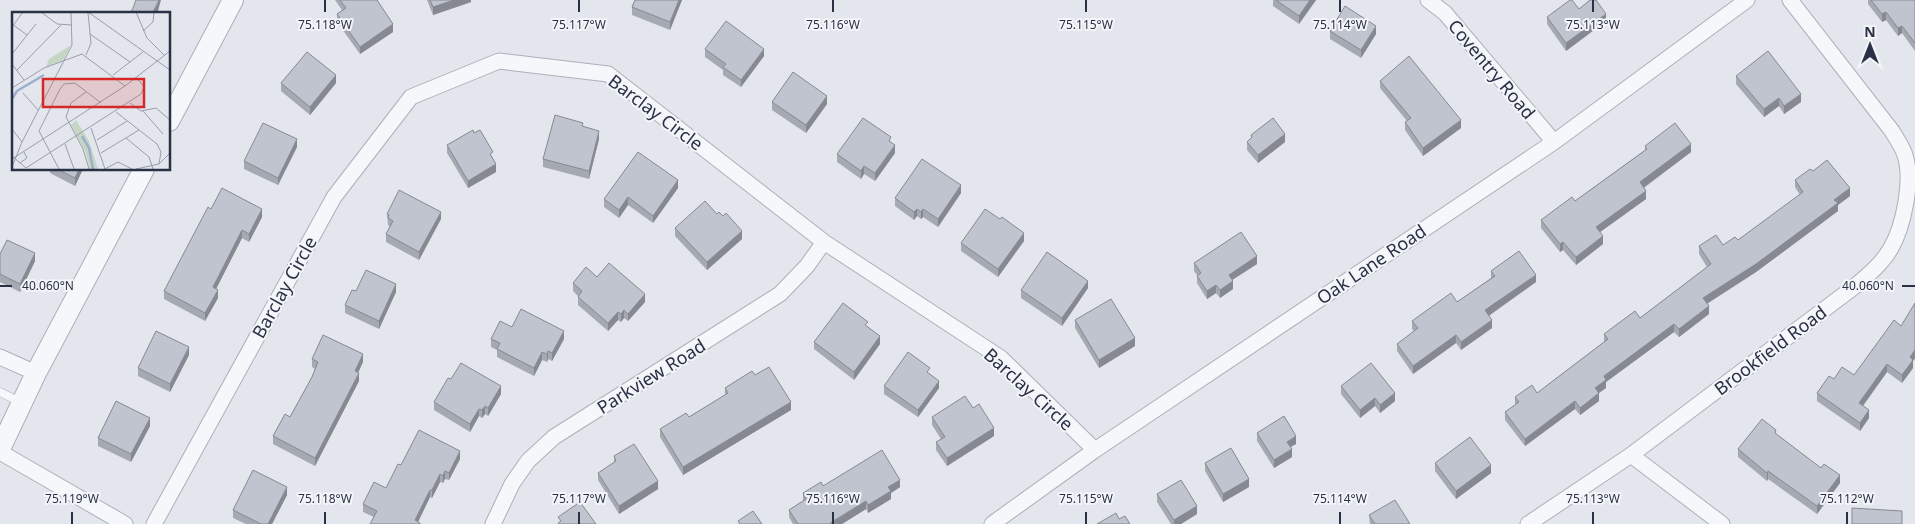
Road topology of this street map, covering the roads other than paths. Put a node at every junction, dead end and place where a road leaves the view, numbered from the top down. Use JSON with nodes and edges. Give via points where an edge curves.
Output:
{"nodes":[{"id":1,"x":233,"y":0,"type":"edge"},
{"id":2,"x":1428,"y":0,"type":"edge"},
{"id":3,"x":1746,"y":0,"type":"edge"},
{"id":4,"x":1790,"y":0,"type":"edge"},
{"id":5,"x":170,"y":119,"type":"edge"},
{"id":6,"x":1554,"y":142,"type":"junction"},
{"id":7,"x":143,"y":170,"type":"edge"},
{"id":8,"x":824,"y":242,"type":"junction"},
{"id":9,"x":0,"y":358,"type":"edge"},
{"id":10,"x":36,"y":373,"type":"junction"},
{"id":11,"x":0,"y":392,"type":"edge"},
{"id":12,"x":22,"y":403,"type":"junction"},
{"id":13,"x":1095,"y":450,"type":"junction"},
{"id":14,"x":0,"y":451,"type":"edge"},
{"id":15,"x":1632,"y":455,"type":"junction"},
{"id":16,"x":125,"y":524,"type":"edge"},
{"id":17,"x":154,"y":524,"type":"edge"},
{"id":18,"x":492,"y":524,"type":"edge"},
{"id":19,"x":992,"y":524,"type":"edge"},
{"id":20,"x":1528,"y":524,"type":"edge"},
{"id":21,"x":1722,"y":524,"type":"edge"}],
"edges":[{"from":1,"to":5,"type":"street"},
{"from":2,"to":6,"type":"street","name":"Coventry Road","via":[[1445,13]]},
{"from":3,"to":6,"type":"street","name":"Oak Lane Road"},
{"from":4,"to":15,"type":"street","name":"Brookfield Road","via":[[1892,131],[1905,153],[1909,172],[1900,224],[1891,248],[1875,269]]},
{"from":6,"to":13,"type":"street","name":"Oak Lane Road"},
{"from":7,"to":10,"type":"street"},
{"from":8,"to":13,"type":"street","name":"Barclay Circle","via":[[1001,358]]},
{"from":8,"to":17,"type":"street","name":"Barclay Circle","via":[[608,74],[499,61],[411,97],[334,197]]},
{"from":8,"to":18,"type":"street","name":"Parkview Road","via":[[807,266],[780,294],[554,437],[528,461]]},
{"from":9,"to":10,"type":"street"},
{"from":10,"to":12,"type":"street"},
{"from":11,"to":12,"type":"lane"},
{"from":12,"to":14,"type":"street"},
{"from":13,"to":19,"type":"street","name":"Oak Lane Road"},
{"from":14,"to":16,"type":"street"},
{"from":15,"to":20,"type":"street","name":"Brookfield Road"},
{"from":15,"to":21,"type":"street"}]}
